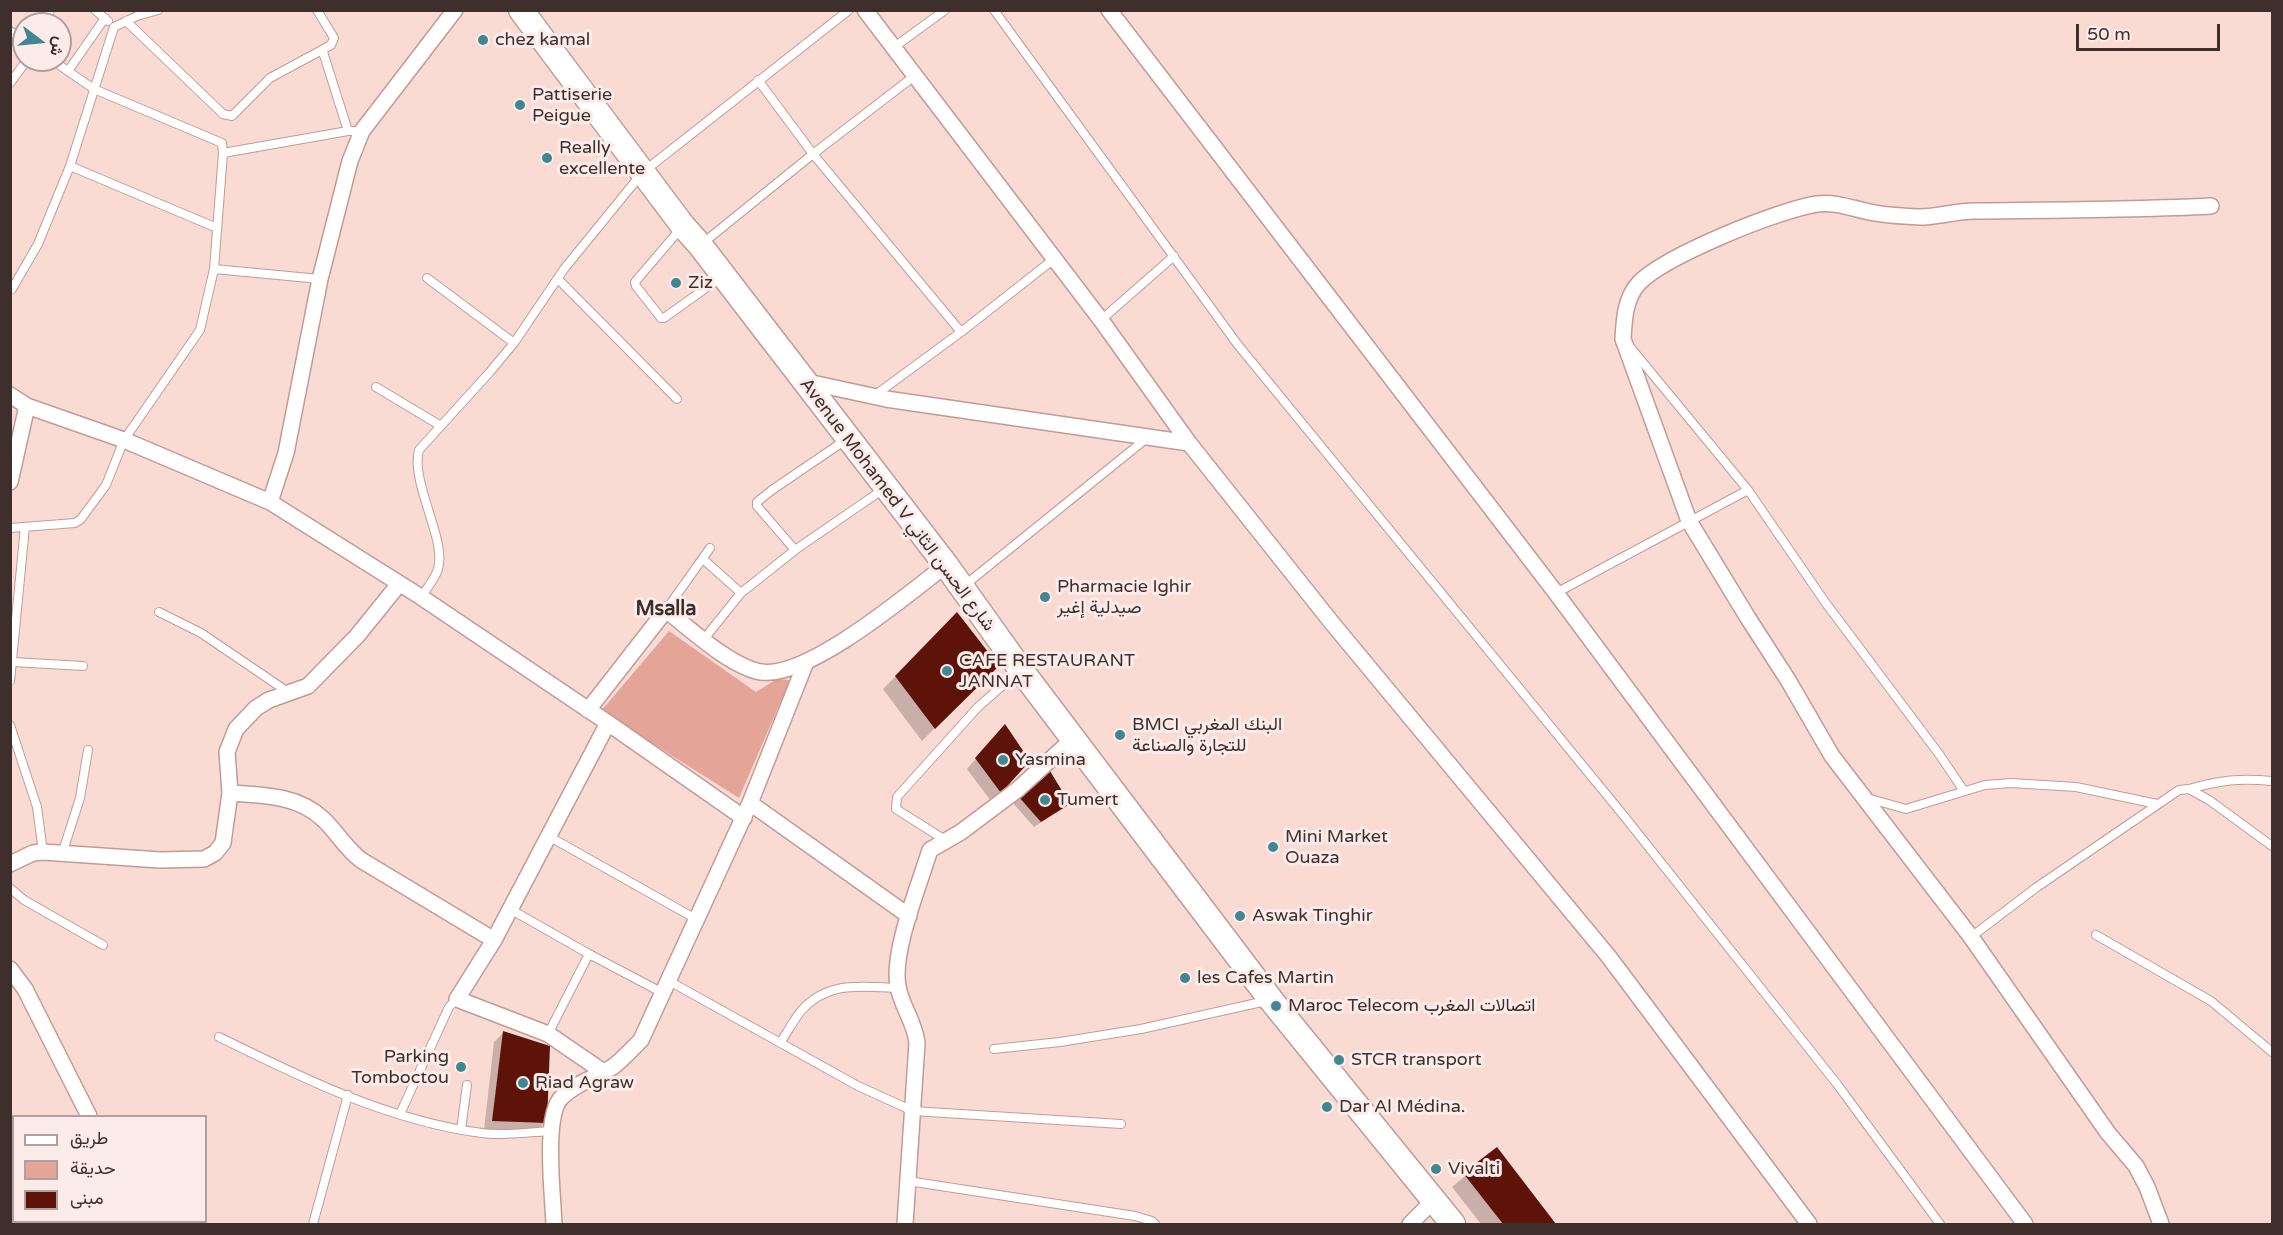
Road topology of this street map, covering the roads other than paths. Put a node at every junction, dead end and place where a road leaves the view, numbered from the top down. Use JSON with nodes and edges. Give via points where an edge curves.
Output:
{"nodes":[{"id":1,"x":95,"y":10,"type":"edge"},
{"id":2,"x":158,"y":10,"type":"edge"},
{"id":3,"x":317,"y":10,"type":"edge"},
{"id":4,"x":455,"y":10,"type":"edge"},
{"id":5,"x":521,"y":10,"type":"edge"},
{"id":6,"x":849,"y":10,"type":"edge"},
{"id":7,"x":865,"y":10,"type":"edge"},
{"id":8,"x":945,"y":10,"type":"edge"},
{"id":9,"x":993,"y":10,"type":"edge"},
{"id":10,"x":1109,"y":10,"type":"edge"},
{"id":11,"x":105,"y":18,"type":"junction"},
{"id":12,"x":126,"y":21,"type":"junction"},
{"id":13,"x":114,"y":27,"type":"junction"},
{"id":14,"x":893,"y":49,"type":"junction"},
{"id":15,"x":323,"y":52,"type":"junction"},
{"id":16,"x":72,"y":65,"type":"edge"},
{"id":17,"x":69,"y":72,"type":"edge"},
{"id":18,"x":914,"y":77,"type":"junction"},
{"id":19,"x":758,"y":81,"type":"junction"},
{"id":20,"x":94,"y":89,"type":"junction"},
{"id":21,"x":355,"y":131,"type":"junction"},
{"id":22,"x":223,"y":153,"type":"junction"},
{"id":23,"x":813,"y":154,"type":"junction"},
{"id":24,"x":70,"y":166,"type":"junction"},
{"id":25,"x":643,"y":172,"type":"junction"},
{"id":26,"x":2211,"y":206,"type":"dead end"},
{"id":27,"x":683,"y":226,"type":"junction"},
{"id":28,"x":217,"y":228,"type":"junction"},
{"id":29,"x":700,"y":245,"type":"junction"},
{"id":30,"x":1174,"y":256,"type":"junction"},
{"id":31,"x":1054,"y":259,"type":"junction"},
{"id":32,"x":214,"y":269,"type":"junction"},
{"id":33,"x":722,"y":276,"type":"junction"},
{"id":34,"x":427,"y":278,"type":"dead end"},
{"id":35,"x":320,"y":279,"type":"junction"},
{"id":36,"x":558,"y":279,"type":"junction"},
{"id":37,"x":12,"y":289,"type":"dead end"},
{"id":38,"x":1101,"y":320,"type":"junction"},
{"id":39,"x":961,"y":332,"type":"junction"},
{"id":40,"x":1623,"y":339,"type":"junction"},
{"id":41,"x":514,"y":343,"type":"junction"},
{"id":42,"x":803,"y":381,"type":"junction"},
{"id":43,"x":376,"y":387,"type":"dead end"},
{"id":44,"x":10,"y":395,"type":"edge"},
{"id":45,"x":873,"y":397,"type":"junction"},
{"id":46,"x":677,"y":399,"type":"dead end"},
{"id":47,"x":27,"y":406,"type":"junction"},
{"id":48,"x":441,"y":426,"type":"junction"},
{"id":49,"x":1149,"y":437,"type":"junction"},
{"id":50,"x":849,"y":439,"type":"junction"},
{"id":51,"x":124,"y":440,"type":"junction"},
{"id":52,"x":1189,"y":443,"type":"junction"},
{"id":53,"x":10,"y":482,"type":"edge"},
{"id":54,"x":886,"y":487,"type":"junction"},
{"id":55,"x":1748,"y":490,"type":"junction"},
{"id":56,"x":270,"y":502,"type":"junction"},
{"id":57,"x":1689,"y":521,"type":"junction"},
{"id":58,"x":25,"y":527,"type":"junction"},
{"id":59,"x":10,"y":528,"type":"edge"},
{"id":60,"x":710,"y":548,"type":"dead end"},
{"id":61,"x":795,"y":550,"type":"junction"},
{"id":62,"x":703,"y":559,"type":"junction"},
{"id":63,"x":946,"y":565,"type":"junction"},
{"id":64,"x":399,"y":584,"type":"junction"},
{"id":65,"x":962,"y":588,"type":"junction"},
{"id":66,"x":741,"y":592,"type":"junction"},
{"id":67,"x":1556,"y":593,"type":"junction"},
{"id":68,"x":421,"y":597,"type":"junction"},
{"id":69,"x":666,"y":610,"type":"junction"},
{"id":70,"x":159,"y":612,"type":"dead end"},
{"id":71,"x":704,"y":639,"type":"junction"},
{"id":72,"x":13,"y":662,"type":"junction"},
{"id":73,"x":806,"y":662,"type":"junction"},
{"id":74,"x":83,"y":666,"type":"dead end"},
{"id":75,"x":1022,"y":670,"type":"junction"},
{"id":76,"x":10,"y":681,"type":"edge"},
{"id":77,"x":289,"y":693,"type":"junction"},
{"id":78,"x":588,"y":710,"type":"junction"},
{"id":79,"x":608,"y":723,"type":"junction"},
{"id":80,"x":10,"y":725,"type":"edge"},
{"id":81,"x":1073,"y":739,"type":"junction"},
{"id":82,"x":88,"y":750,"type":"dead end"},
{"id":83,"x":2272,"y":781,"type":"edge"},
{"id":84,"x":2188,"y":789,"type":"junction"},
{"id":85,"x":1964,"y":791,"type":"junction"},
{"id":86,"x":230,"y":793,"type":"junction"},
{"id":87,"x":1865,"y":797,"type":"junction"},
{"id":88,"x":750,"y":803,"type":"junction"},
{"id":89,"x":2157,"y":804,"type":"junction"},
{"id":90,"x":744,"y":818,"type":"junction"},
{"id":91,"x":549,"y":837,"type":"junction"},
{"id":92,"x":945,"y":840,"type":"junction"},
{"id":93,"x":2272,"y":846,"type":"edge"},
{"id":94,"x":43,"y":852,"type":"junction"},
{"id":95,"x":62,"y":854,"type":"junction"},
{"id":96,"x":10,"y":864,"type":"edge"},
{"id":97,"x":10,"y":888,"type":"edge"},
{"id":98,"x":510,"y":909,"type":"junction"},
{"id":99,"x":909,"y":916,"type":"junction"},
{"id":100,"x":696,"y":919,"type":"junction"},
{"id":101,"x":2096,"y":935,"type":"dead end"},
{"id":102,"x":1971,"y":937,"type":"junction"},
{"id":103,"x":494,"y":940,"type":"junction"},
{"id":104,"x":104,"y":945,"type":"dead end"},
{"id":105,"x":589,"y":954,"type":"junction"},
{"id":106,"x":10,"y":969,"type":"edge"},
{"id":107,"x":665,"y":987,"type":"junction"},
{"id":108,"x":898,"y":988,"type":"junction"},
{"id":109,"x":457,"y":999,"type":"junction"},
{"id":110,"x":1270,"y":1000,"type":"junction"},
{"id":111,"x":548,"y":1034,"type":"junction"},
{"id":112,"x":219,"y":1037,"type":"dead end"},
{"id":113,"x":780,"y":1043,"type":"junction"},
{"id":114,"x":994,"y":1049,"type":"dead end"},
{"id":115,"x":2272,"y":1052,"type":"edge"},
{"id":116,"x":602,"y":1071,"type":"junction"},
{"id":117,"x":467,"y":1085,"type":"dead end"},
{"id":118,"x":348,"y":1095,"type":"junction"},
{"id":119,"x":913,"y":1111,"type":"junction"},
{"id":120,"x":400,"y":1114,"type":"junction"},
{"id":121,"x":88,"y":1115,"type":"edge"},
{"id":122,"x":1121,"y":1124,"type":"dead end"},
{"id":123,"x":461,"y":1130,"type":"junction"},
{"id":124,"x":551,"y":1131,"type":"junction"},
{"id":125,"x":908,"y":1181,"type":"junction"},
{"id":126,"x":1434,"y":1200,"type":"junction"},
{"id":127,"x":313,"y":1224,"type":"edge"},
{"id":128,"x":554,"y":1224,"type":"edge"},
{"id":129,"x":905,"y":1224,"type":"edge"},
{"id":130,"x":1155,"y":1224,"type":"edge"},
{"id":131,"x":1410,"y":1224,"type":"edge"},
{"id":132,"x":1453,"y":1224,"type":"edge"},
{"id":133,"x":1809,"y":1224,"type":"edge"},
{"id":134,"x":1940,"y":1224,"type":"edge"},
{"id":135,"x":2025,"y":1224,"type":"edge"},
{"id":136,"x":2161,"y":1224,"type":"edge"}],
"edges":[{"from":1,"to":11,"type":"lane"},
{"from":2,"to":12,"type":"lane"},
{"from":3,"to":15,"type":"lane","via":[[334,38]]},
{"from":4,"to":21,"type":"street"},
{"from":5,"to":25,"type":"main road","name":"Avenue Mohamed V شارع الحسن الثاني"},
{"from":6,"to":19,"type":"lane"},
{"from":7,"to":14,"type":"street"},
{"from":8,"to":14,"type":"lane"},
{"from":9,"to":30,"type":"lane"},
{"from":10,"to":67,"type":"street"},
{"from":11,"to":13,"type":"lane"},
{"from":11,"to":16,"type":"lane"},
{"from":12,"to":13,"type":"lane"},
{"from":12,"to":15,"type":"lane","via":[[223,114],[232,116],[270,78]]},
{"from":13,"to":20,"type":"lane"},
{"from":14,"to":18,"type":"street"},
{"from":15,"to":21,"type":"lane"},
{"from":17,"to":20,"type":"lane"},
{"from":18,"to":23,"type":"lane"},
{"from":18,"to":31,"type":"street"},
{"from":19,"to":23,"type":"lane"},
{"from":19,"to":25,"type":"lane"},
{"from":20,"to":22,"type":"lane","via":[[219,141]]},
{"from":20,"to":24,"type":"lane"},
{"from":21,"to":22,"type":"lane"},
{"from":21,"to":35,"type":"street"},
{"from":22,"to":28,"type":"lane"},
{"from":23,"to":29,"type":"lane"},
{"from":23,"to":39,"type":"lane"},
{"from":24,"to":28,"type":"lane"},
{"from":24,"to":37,"type":"lane","via":[[38,244]]},
{"from":25,"to":27,"type":"main road","name":"Avenue Mohamed V شارع الحسن الثاني"},
{"from":25,"to":36,"type":"lane"},
{"from":26,"to":40,"type":"street","via":[[1960,211],[1923,217],[1817,204],[1765,219],[1655,270],[1637,285],[1624,311]]},
{"from":27,"to":29,"type":"main road","name":"Avenue Mohamed V شارع الحسن الثاني"},
{"from":27,"to":33,"type":"lane","via":[[635,282],[636,286],[661,318],[668,317]]},
{"from":28,"to":32,"type":"lane"},
{"from":29,"to":33,"type":"main road","name":"Avenue Mohamed V شارع الحسن الثاني"},
{"from":30,"to":38,"type":"lane"},
{"from":30,"to":134,"type":"lane","via":[[1238,345],[1624,816],[1837,1084]]},
{"from":31,"to":38,"type":"street"},
{"from":31,"to":39,"type":"lane"},
{"from":32,"to":35,"type":"lane"},
{"from":32,"to":51,"type":"lane","via":[[200,330]]},
{"from":33,"to":42,"type":"main road","name":"Avenue Mohamed V شارع الحسن الثاني"},
{"from":34,"to":41,"type":"lane"},
{"from":35,"to":56,"type":"street","via":[[286,453]]},
{"from":36,"to":41,"type":"lane"},
{"from":36,"to":46,"type":"lane"},
{"from":38,"to":52,"type":"street"},
{"from":39,"to":45,"type":"lane"},
{"from":40,"to":55,"type":"lane"},
{"from":40,"to":57,"type":"street"},
{"from":41,"to":48,"type":"lane"},
{"from":42,"to":45,"type":"street"},
{"from":42,"to":50,"type":"main road","name":"Avenue Mohamed V شارع الحسن الثاني"},
{"from":43,"to":48,"type":"lane"},
{"from":44,"to":47,"type":"street"},
{"from":45,"to":49,"type":"street"},
{"from":47,"to":51,"type":"street"},
{"from":47,"to":53,"type":"street"},
{"from":48,"to":68,"type":"lane","via":[[417,457],[440,557]]},
{"from":49,"to":52,"type":"street"},
{"from":49,"to":65,"type":"lane"},
{"from":50,"to":54,"type":"main road","name":"Avenue Mohamed V شارع الحسن الثاني"},
{"from":50,"to":61,"type":"lane","via":[[757,502]]},
{"from":51,"to":56,"type":"street"},
{"from":51,"to":58,"type":"lane","via":[[106,485],[81,519]]},
{"from":52,"to":133,"type":"street","via":[[1332,623],[1609,957]]},
{"from":54,"to":61,"type":"lane"},
{"from":54,"to":63,"type":"main road","name":"Avenue Mohamed V شارع الحسن الثاني"},
{"from":55,"to":57,"type":"lane"},
{"from":55,"to":85,"type":"lane"},
{"from":56,"to":64,"type":"street"},
{"from":57,"to":67,"type":"lane"},
{"from":57,"to":87,"type":"street","via":[[1832,756]]},
{"from":58,"to":59,"type":"lane"},
{"from":58,"to":72,"type":"lane"},
{"from":60,"to":62,"type":"lane"},
{"from":61,"to":66,"type":"lane"},
{"from":62,"to":66,"type":"lane"},
{"from":62,"to":69,"type":"lane"},
{"from":63,"to":65,"type":"main road","name":"Avenue Mohamed V شارع الحسن الثاني"},
{"from":63,"to":73,"type":"street","via":[[870,623]]},
{"from":64,"to":68,"type":"street"},
{"from":64,"to":77,"type":"street","via":[[357,636],[308,686]]},
{"from":65,"to":75,"type":"main road","name":"Avenue Mohamed V شارع الحسن الثاني"},
{"from":66,"to":71,"type":"lane"},
{"from":67,"to":135,"type":"street"},
{"from":68,"to":78,"type":"street"},
{"from":69,"to":71,"type":"street"},
{"from":69,"to":78,"type":"street"},
{"from":70,"to":77,"type":"lane","via":[[201,633]]},
{"from":71,"to":73,"type":"street","via":[[735,663],[762,672]]},
{"from":72,"to":74,"type":"lane"},
{"from":72,"to":76,"type":"lane"},
{"from":73,"to":88,"type":"street"},
{"from":75,"to":81,"type":"main road","name":"Avenue Mohamed V شارع الحسن الثاني"},
{"from":75,"to":92,"type":"lane","via":[[978,707],[897,797],[896,809]]},
{"from":77,"to":86,"type":"street","via":[[256,708],[237,729],[227,752]]},
{"from":78,"to":79,"type":"street"},
{"from":79,"to":90,"type":"street"},
{"from":79,"to":91,"type":"street"},
{"from":80,"to":94,"type":"lane","via":[[37,807]]},
{"from":81,"to":92,"type":"street","via":[[1017,790]]},
{"from":81,"to":110,"type":"main road","name":"Avenue Mohamed V شارع الحسن الثاني"},
{"from":82,"to":95,"type":"lane","via":[[80,798]]},
{"from":83,"to":84,"type":"lane","via":[[2239,778]]},
{"from":84,"to":89,"type":"lane","via":[[2179,790]]},
{"from":84,"to":93,"type":"lane"},
{"from":85,"to":87,"type":"lane","via":[[1906,809]]},
{"from":85,"to":89,"type":"lane","via":[[1985,785],[2054,784]]},
{"from":86,"to":95,"type":"street","via":[[223,843],[204,859]]},
{"from":86,"to":103,"type":"street","via":[[283,797],[307,808],[322,818],[351,853]]},
{"from":87,"to":102,"type":"street"},
{"from":88,"to":90,"type":"street"},
{"from":88,"to":99,"type":"street"},
{"from":89,"to":102,"type":"lane","via":[[2037,886]]},
{"from":90,"to":100,"type":"street"},
{"from":91,"to":98,"type":"street"},
{"from":91,"to":100,"type":"lane"},
{"from":92,"to":99,"type":"street","via":[[930,850]]},
{"from":94,"to":95,"type":"street"},
{"from":94,"to":96,"type":"street"},
{"from":97,"to":104,"type":"lane","via":[[24,900]]},
{"from":98,"to":103,"type":"street"},
{"from":98,"to":105,"type":"lane"},
{"from":99,"to":108,"type":"street","via":[[896,971]]},
{"from":100,"to":107,"type":"street"},
{"from":101,"to":115,"type":"lane","via":[[2211,1001]]},
{"from":102,"to":136,"type":"street","via":[[2136,1166]]},
{"from":103,"to":109,"type":"street"},
{"from":105,"to":107,"type":"lane"},
{"from":105,"to":111,"type":"lane"},
{"from":106,"to":121,"type":"street","via":[[25,988]]},
{"from":107,"to":113,"type":"lane"},
{"from":107,"to":116,"type":"street","via":[[641,1040],[612,1067]]},
{"from":108,"to":113,"type":"lane","via":[[846,986],[824,992],[801,1011]]},
{"from":108,"to":119,"type":"street","via":[[916,1032]]},
{"from":109,"to":111,"type":"street"},
{"from":109,"to":120,"type":"lane","via":[[449,1007]]},
{"from":110,"to":114,"type":"lane","via":[[1141,1029]]},
{"from":110,"to":126,"type":"main road","name":"Avenue Mohamed V شارع الحسن الثاني"},
{"from":111,"to":116,"type":"street"},
{"from":112,"to":118,"type":"lane","via":[[309,1081]]},
{"from":113,"to":119,"type":"lane"},
{"from":116,"to":124,"type":"street","via":[[561,1097],[553,1110]]},
{"from":117,"to":123,"type":"lane"},
{"from":118,"to":120,"type":"lane"},
{"from":118,"to":127,"type":"lane"},
{"from":119,"to":122,"type":"lane"},
{"from":119,"to":125,"type":"street"},
{"from":120,"to":123,"type":"lane"},
{"from":123,"to":124,"type":"lane","via":[[484,1134]]},
{"from":124,"to":128,"type":"street"},
{"from":125,"to":129,"type":"street"},
{"from":125,"to":130,"type":"lane","via":[[1135,1216]]},
{"from":126,"to":131,"type":"street"},
{"from":126,"to":132,"type":"main road","name":"Avenue Mohamed V شارع الحسن الثاني"}]}
